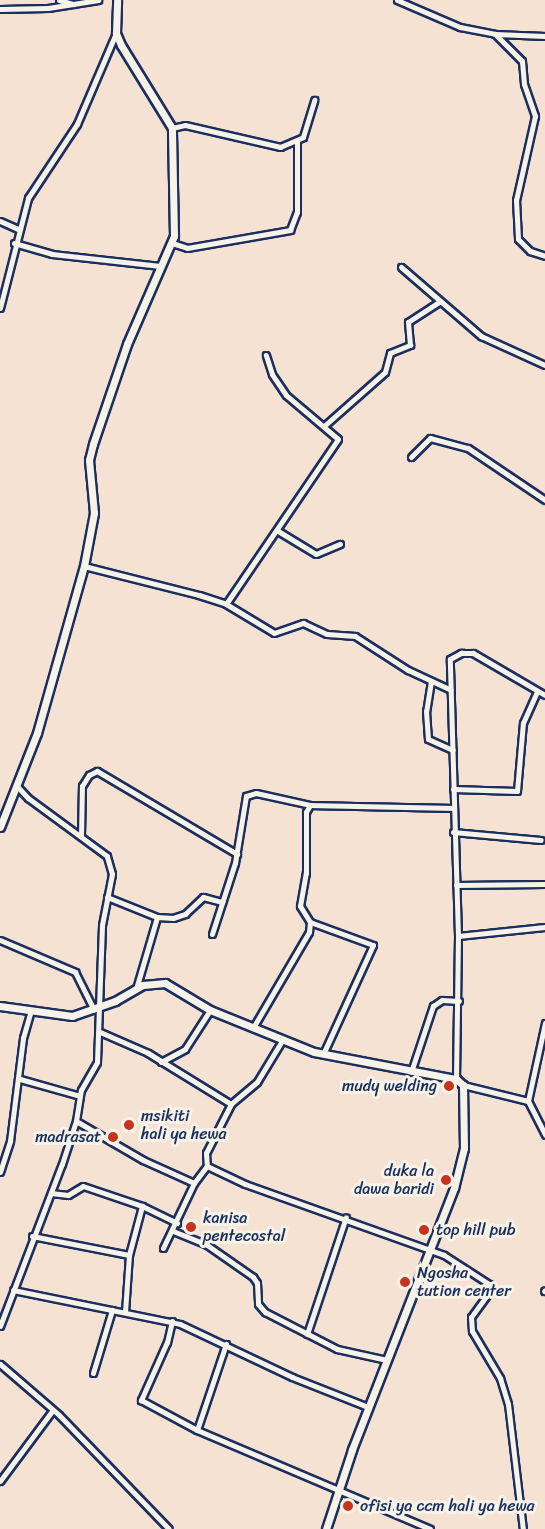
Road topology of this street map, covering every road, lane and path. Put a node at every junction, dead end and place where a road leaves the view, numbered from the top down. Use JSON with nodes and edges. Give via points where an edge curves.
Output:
{"nodes":[{"id":1,"x":59,"y":0,"type":"edge"},
{"id":2,"x":98,"y":0,"type":"edge"},
{"id":3,"x":117,"y":0,"type":"edge"},
{"id":4,"x":397,"y":0,"type":"edge"},
{"id":5,"x":77,"y":6,"type":"junction"},
{"id":6,"x":0,"y":9,"type":"edge"},
{"id":7,"x":116,"y":33,"type":"junction"},
{"id":8,"x":495,"y":34,"type":"junction"},
{"id":9,"x":545,"y":36,"type":"edge"},
{"id":10,"x":314,"y":100,"type":"dead end"},
{"id":11,"x":172,"y":128,"type":"junction"},
{"id":12,"x":297,"y":141,"type":"junction"},
{"id":13,"x":0,"y":221,"type":"edge"},
{"id":14,"x":18,"y":229,"type":"junction"},
{"id":15,"x":14,"y":243,"type":"junction"},
{"id":16,"x":172,"y":243,"type":"junction"},
{"id":17,"x":545,"y":256,"type":"edge"},
{"id":18,"x":160,"y":266,"type":"junction"},
{"id":19,"x":401,"y":267,"type":"dead end"},
{"id":20,"x":440,"y":301,"type":"junction"},
{"id":21,"x":0,"y":308,"type":"edge"},
{"id":22,"x":266,"y":355,"type":"dead end"},
{"id":23,"x":545,"y":365,"type":"edge"},
{"id":24,"x":324,"y":426,"type":"junction"},
{"id":25,"x":411,"y":457,"type":"dead end"},
{"id":26,"x":545,"y":500,"type":"edge"},
{"id":27,"x":278,"y":531,"type":"junction"},
{"id":28,"x":340,"y":544,"type":"dead end"},
{"id":29,"x":84,"y":566,"type":"junction"},
{"id":30,"x":226,"y":604,"type":"junction"},
{"id":31,"x":431,"y":681,"type":"junction"},
{"id":32,"x":451,"y":690,"type":"junction"},
{"id":33,"x":537,"y":692,"type":"junction"},
{"id":34,"x":545,"y":695,"type":"edge"},
{"id":35,"x":453,"y":750,"type":"junction"},
{"id":36,"x":17,"y":786,"type":"junction"},
{"id":37,"x":453,"y":789,"type":"junction"},
{"id":38,"x":310,"y":805,"type":"junction"},
{"id":39,"x":452,"y":808,"type":"junction"},
{"id":40,"x":0,"y":827,"type":"edge"},
{"id":41,"x":453,"y":832,"type":"junction"},
{"id":42,"x":81,"y":836,"type":"junction"},
{"id":43,"x":541,"y":840,"type":"dead end"},
{"id":44,"x":237,"y":854,"type":"junction"},
{"id":45,"x":545,"y":884,"type":"edge"},
{"id":46,"x":456,"y":885,"type":"junction"},
{"id":47,"x":107,"y":897,"type":"junction"},
{"id":48,"x":222,"y":902,"type":"junction"},
{"id":49,"x":158,"y":917,"type":"junction"},
{"id":50,"x":310,"y":922,"type":"junction"},
{"id":51,"x":545,"y":927,"type":"edge"},
{"id":52,"x":212,"y":934,"type":"dead end"},
{"id":53,"x":458,"y":936,"type":"junction"},
{"id":54,"x":0,"y":940,"type":"edge"},
{"id":55,"x":136,"y":989,"type":"junction"},
{"id":56,"x":459,"y":1001,"type":"junction"},
{"id":57,"x":0,"y":1006,"type":"edge"},
{"id":58,"x":96,"y":1009,"type":"junction"},
{"id":59,"x":31,"y":1010,"type":"junction"},
{"id":60,"x":210,"y":1010,"type":"junction"},
{"id":61,"x":545,"y":1023,"type":"edge"},
{"id":62,"x":254,"y":1026,"type":"junction"},
{"id":63,"x":100,"y":1032,"type":"junction"},
{"id":64,"x":283,"y":1039,"type":"junction"},
{"id":65,"x":323,"y":1054,"type":"junction"},
{"id":66,"x":161,"y":1062,"type":"junction"},
{"id":67,"x":411,"y":1072,"type":"junction"},
{"id":68,"x":456,"y":1078,"type":"junction"},
{"id":69,"x":20,"y":1079,"type":"junction"},
{"id":70,"x":463,"y":1085,"type":"junction"},
{"id":71,"x":80,"y":1096,"type":"junction"},
{"id":72,"x":528,"y":1101,"type":"junction"},
{"id":73,"x":231,"y":1104,"type":"junction"},
{"id":74,"x":76,"y":1121,"type":"junction"},
{"id":75,"x":545,"y":1135,"type":"edge"},
{"id":76,"x":207,"y":1166,"type":"junction"},
{"id":77,"x":0,"y":1172,"type":"edge"},
{"id":78,"x":194,"y":1184,"type":"junction"},
{"id":79,"x":51,"y":1193,"type":"junction"},
{"id":80,"x":142,"y":1206,"type":"junction"},
{"id":81,"x":346,"y":1217,"type":"junction"},
{"id":82,"x":177,"y":1223,"type":"junction"},
{"id":83,"x":173,"y":1231,"type":"junction"},
{"id":84,"x":32,"y":1236,"type":"junction"},
{"id":85,"x":163,"y":1248,"type":"dead end"},
{"id":86,"x":429,"y":1249,"type":"junction"},
{"id":87,"x":129,"y":1255,"type":"junction"},
{"id":88,"x":13,"y":1290,"type":"junction"},
{"id":89,"x":112,"y":1310,"type":"junction"},
{"id":90,"x":125,"y":1312,"type":"junction"},
{"id":91,"x":172,"y":1321,"type":"junction"},
{"id":92,"x":0,"y":1326,"type":"edge"},
{"id":93,"x":307,"y":1334,"type":"junction"},
{"id":94,"x":226,"y":1344,"type":"junction"},
{"id":95,"x":387,"y":1359,"type":"junction"},
{"id":96,"x":0,"y":1364,"type":"edge"},
{"id":97,"x":93,"y":1373,"type":"dead end"},
{"id":98,"x":368,"y":1407,"type":"junction"},
{"id":99,"x":52,"y":1411,"type":"junction"},
{"id":100,"x":197,"y":1430,"type":"junction"},
{"id":101,"x":0,"y":1481,"type":"edge"},
{"id":102,"x":339,"y":1490,"type":"junction"},
{"id":103,"x":169,"y":1529,"type":"edge"},
{"id":104,"x":326,"y":1529,"type":"edge"},
{"id":105,"x":430,"y":1529,"type":"edge"},
{"id":106,"x":523,"y":1529,"type":"edge"}],
"edges":[{"from":1,"to":5,"type":"street"},
{"from":2,"to":5,"type":"street"},
{"from":3,"to":7,"type":"street"},
{"from":4,"to":8,"type":"street","via":[[437,20]]},
{"from":5,"to":6,"type":"street"},
{"from":7,"to":11,"type":"street"},
{"from":7,"to":14,"type":"street","via":[[92,96],[30,194]]},
{"from":8,"to":9,"type":"street"},
{"from":8,"to":17,"type":"street","via":[[522,61],[524,84],[534,112],[516,200],[518,239],[530,251]]},
{"from":10,"to":12,"type":"street","via":[[305,135]]},
{"from":11,"to":12,"type":"street","via":[[188,126],[271,146]]},
{"from":11,"to":16,"type":"street"},
{"from":12,"to":16,"type":"street","via":[[297,212],[290,230],[187,248]]},
{"from":13,"to":14,"type":"street"},
{"from":14,"to":15,"type":"street"},
{"from":15,"to":18,"type":"street","via":[[52,254]]},
{"from":15,"to":21,"type":"street"},
{"from":16,"to":18,"type":"street"},
{"from":18,"to":29,"type":"street","via":[[120,363],[89,456],[94,513]]},
{"from":19,"to":20,"type":"street"},
{"from":20,"to":23,"type":"street","via":[[481,336]]},
{"from":20,"to":24,"type":"street","via":[[408,322],[410,345],[390,352],[386,372]]},
{"from":22,"to":24,"type":"street","via":[[272,374],[286,395]]},
{"from":24,"to":27,"type":"street","via":[[338,440]]},
{"from":25,"to":26,"type":"street","via":[[430,438],[468,448]]},
{"from":27,"to":28,"type":"street","via":[[316,554]]},
{"from":27,"to":30,"type":"street"},
{"from":29,"to":30,"type":"street"},
{"from":29,"to":36,"type":"street","via":[[37,733]]},
{"from":30,"to":31,"type":"street","via":[[274,633],[303,623],[327,634],[356,636]]},
{"from":31,"to":32,"type":"street"},
{"from":31,"to":35,"type":"street","via":[[426,711],[428,739]]},
{"from":32,"to":33,"type":"street","via":[[450,659],[466,653],[488,660]]},
{"from":32,"to":35,"type":"street"},
{"from":33,"to":34,"type":"street"},
{"from":33,"to":37,"type":"street","via":[[523,723],[517,791]]},
{"from":35,"to":37,"type":"street"},
{"from":36,"to":40,"type":"street"},
{"from":36,"to":42,"type":"street"},
{"from":37,"to":39,"type":"street"},
{"from":38,"to":39,"type":"street"},
{"from":38,"to":44,"type":"street","via":[[248,794]]},
{"from":38,"to":50,"type":"street","via":[[306,812],[306,873],[300,906]]},
{"from":39,"to":41,"type":"street"},
{"from":41,"to":43,"type":"street"},
{"from":41,"to":46,"type":"street"},
{"from":42,"to":44,"type":"street","via":[[82,786],[97,771]]},
{"from":42,"to":47,"type":"street","via":[[110,861],[112,874]]},
{"from":44,"to":48,"type":"street"},
{"from":45,"to":46,"type":"street"},
{"from":46,"to":53,"type":"street"},
{"from":47,"to":49,"type":"street"},
{"from":47,"to":58,"type":"street"},
{"from":48,"to":49,"type":"street","via":[[203,897],[181,916]]},
{"from":48,"to":52,"type":"street"},
{"from":49,"to":55,"type":"street"},
{"from":50,"to":62,"type":"street","via":[[300,950]]},
{"from":50,"to":65,"type":"street","via":[[372,944]]},
{"from":51,"to":53,"type":"street"},
{"from":53,"to":56,"type":"street"},
{"from":54,"to":58,"type":"street","via":[[75,972]]},
{"from":55,"to":58,"type":"street"},
{"from":55,"to":60,"type":"street","via":[[165,983]]},
{"from":56,"to":67,"type":"street","via":[[442,1000],[433,1006]]},
{"from":56,"to":68,"type":"street"},
{"from":57,"to":59,"type":"street"},
{"from":58,"to":59,"type":"street","via":[[66,1016]]},
{"from":58,"to":63,"type":"street"},
{"from":59,"to":69,"type":"street","via":[[23,1038]]},
{"from":60,"to":62,"type":"street"},
{"from":60,"to":66,"type":"street","via":[[185,1049]]},
{"from":61,"to":72,"type":"street"},
{"from":62,"to":64,"type":"street"},
{"from":63,"to":66,"type":"street"},
{"from":63,"to":71,"type":"street","via":[[97,1062]]},
{"from":64,"to":65,"type":"street"},
{"from":64,"to":73,"type":"street","via":[[256,1082]]},
{"from":65,"to":67,"type":"street"},
{"from":66,"to":73,"type":"street"},
{"from":67,"to":68,"type":"street"},
{"from":68,"to":70,"type":"street"},
{"from":69,"to":71,"type":"street"},
{"from":69,"to":77,"type":"street"},
{"from":70,"to":72,"type":"street"},
{"from":70,"to":86,"type":"street","via":[[464,1148],[447,1211]]},
{"from":71,"to":74,"type":"street"},
{"from":72,"to":75,"type":"street"},
{"from":73,"to":76,"type":"street","via":[[206,1153]]},
{"from":74,"to":78,"type":"street"},
{"from":74,"to":79,"type":"street"},
{"from":76,"to":78,"type":"street"},
{"from":76,"to":81,"type":"street","via":[[245,1184]]},
{"from":78,"to":82,"type":"street"},
{"from":79,"to":80,"type":"street","via":[[68,1196],[83,1186]]},
{"from":79,"to":84,"type":"street"},
{"from":80,"to":82,"type":"street"},
{"from":80,"to":87,"type":"street"},
{"from":81,"to":86,"type":"street"},
{"from":81,"to":93,"type":"street"},
{"from":82,"to":83,"type":"street"},
{"from":83,"to":85,"type":"street"},
{"from":83,"to":93,"type":"street","via":[[207,1245],[242,1267],[256,1280],[259,1307]]},
{"from":84,"to":87,"type":"street"},
{"from":84,"to":88,"type":"street"},
{"from":86,"to":95,"type":"street"},
{"from":86,"to":106,"type":"street","via":[[464,1265],[490,1286],[473,1313],[472,1331],[504,1389]]},
{"from":87,"to":90,"type":"street"},
{"from":88,"to":89,"type":"street"},
{"from":88,"to":92,"type":"street"},
{"from":89,"to":90,"type":"street"},
{"from":89,"to":97,"type":"street"},
{"from":90,"to":91,"type":"street"},
{"from":91,"to":94,"type":"street"},
{"from":91,"to":100,"type":"street","via":[[167,1342],[140,1397]]},
{"from":93,"to":95,"type":"street","via":[[353,1354]]},
{"from":94,"to":98,"type":"street","via":[[292,1377]]},
{"from":94,"to":100,"type":"street"},
{"from":95,"to":98,"type":"street"},
{"from":96,"to":99,"type":"street"},
{"from":98,"to":102,"type":"street"},
{"from":99,"to":101,"type":"street"},
{"from":99,"to":103,"type":"street"},
{"from":100,"to":102,"type":"street"},
{"from":102,"to":104,"type":"street"},
{"from":102,"to":105,"type":"street"}]}
